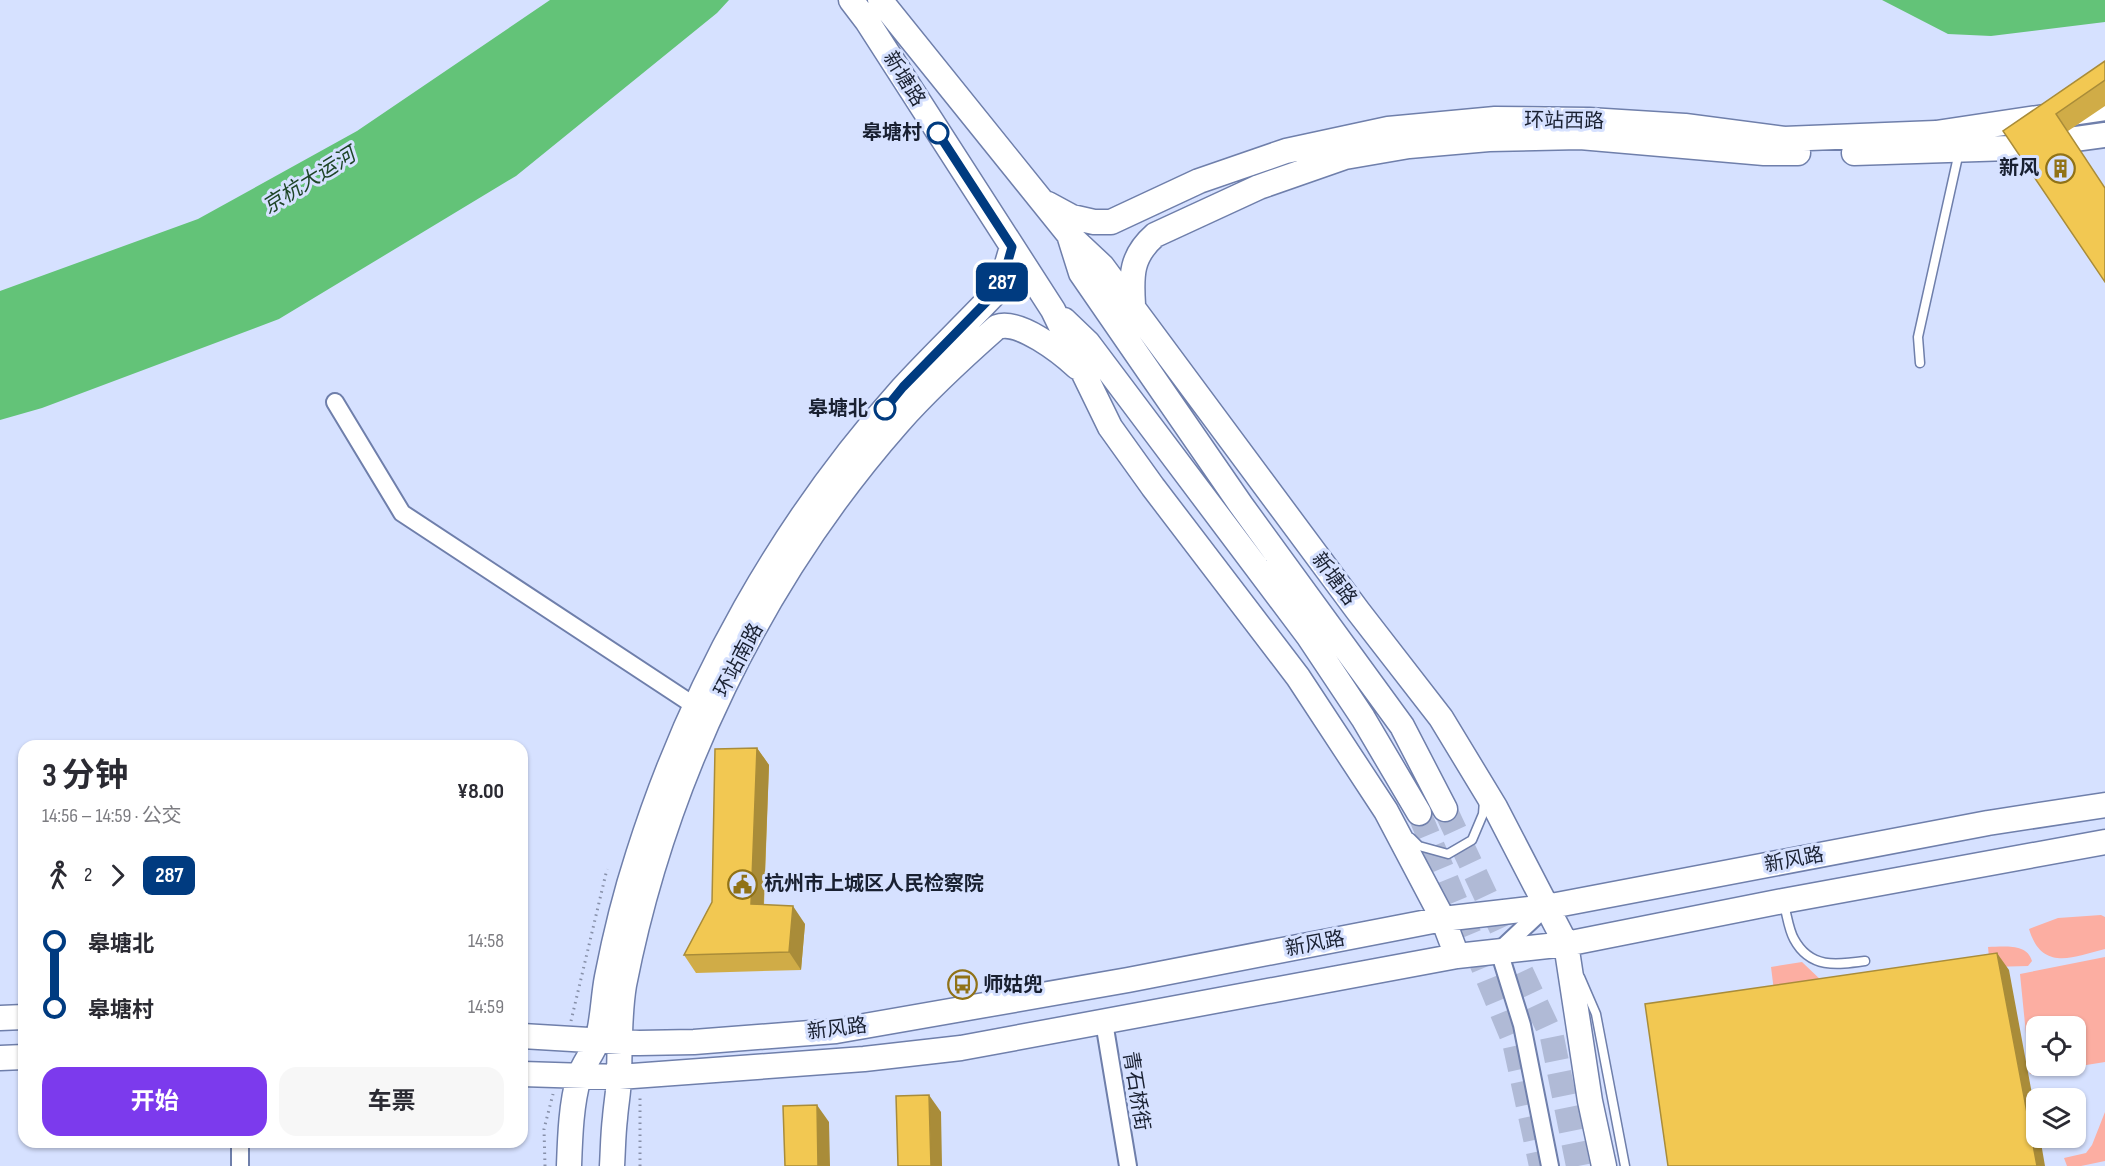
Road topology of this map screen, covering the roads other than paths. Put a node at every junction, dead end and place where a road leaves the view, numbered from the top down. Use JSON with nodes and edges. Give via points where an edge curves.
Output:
{"nodes":[{"id":1,"x":851,"y":0,"type":"edge"},
{"id":2,"x":877,"y":9,"type":"edge"},
{"id":3,"x":2105,"y":108,"type":"edge"},
{"id":4,"x":2105,"y":135,"type":"edge"},
{"id":5,"x":1959,"y":151,"type":"junction"},
{"id":6,"x":1042,"y":200,"type":"junction"},
{"id":7,"x":1070,"y":236,"type":"junction"},
{"id":8,"x":1012,"y":247,"type":"junction"},
{"id":9,"x":1133,"y":305,"type":"junction"},
{"id":10,"x":1053,"y":310,"type":"junction"},
{"id":11,"x":1920,"y":363,"type":"dead end"},
{"id":12,"x":1085,"y":375,"type":"junction"},
{"id":13,"x":335,"y":402,"type":"dead end"},
{"id":14,"x":695,"y":706,"type":"junction"},
{"id":15,"x":1484,"y":790,"type":"junction"},
{"id":16,"x":2105,"y":805,"type":"edge"},
{"id":17,"x":1445,"y":808,"type":"tunnel mouth"},
{"id":18,"x":1386,"y":811,"type":"junction"},
{"id":19,"x":1419,"y":813,"type":"tunnel mouth"},
{"id":20,"x":2105,"y":842,"type":"edge"},
{"id":21,"x":1783,"y":901,"type":"junction"},
{"id":22,"x":1546,"y":907,"type":"junction"},
{"id":23,"x":1443,"y":919,"type":"junction"},
{"id":24,"x":1566,"y":944,"type":"junction"},
{"id":25,"x":1499,"y":951,"type":"junction"},
{"id":26,"x":1457,"y":956,"type":"junction"},
{"id":27,"x":1865,"y":961,"type":"dead end"},
{"id":28,"x":18,"y":1017,"type":"edge"},
{"id":29,"x":0,"y":1018,"type":"edge"},
{"id":30,"x":1104,"y":1022,"type":"junction"},
{"id":31,"x":528,"y":1036,"type":"edge"},
{"id":32,"x":608,"y":1042,"type":"junction"},
{"id":33,"x":18,"y":1057,"type":"edge"},
{"id":34,"x":0,"y":1058,"type":"edge"},
{"id":35,"x":528,"y":1074,"type":"edge"},
{"id":36,"x":568,"y":1076,"type":"junction"},
{"id":37,"x":619,"y":1077,"type":"junction"},
{"id":38,"x":240,"y":1148,"type":"edge"},
{"id":39,"x":240,"y":1166,"type":"edge"},
{"id":40,"x":569,"y":1166,"type":"edge"},
{"id":41,"x":612,"y":1166,"type":"edge"},
{"id":42,"x":1128,"y":1166,"type":"edge"},
{"id":43,"x":1550,"y":1166,"type":"edge"},
{"id":44,"x":1604,"y":1166,"type":"edge"},
{"id":45,"x":1625,"y":1166,"type":"edge"}],
"edges":[{"from":1,"to":2,"type":"main road","name":"新塘路"},
{"from":2,"to":6,"type":"main road","name":"新塘路"},
{"from":2,"to":8,"type":"main road","name":"新塘路"},
{"from":3,"to":6,"type":"main road","name":"环站西路","via":[[1935,133],[1784,139],[1674,125],[1495,119],[1388,129],[1286,151],[1199,181],[1111,222],[1072,217]]},
{"from":4,"to":5,"type":"main road","name":"环站西路"},
{"from":5,"to":9,"type":"main road","name":"环站西路","via":[[1764,153],[1580,137],[1489,139],[1345,157],[1259,187],[1155,235],[1137,257],[1132,276]]},
{"from":5,"to":11,"type":"lane","via":[[1918,337]]},
{"from":6,"to":7,"type":"main road","name":"新塘路"},
{"from":7,"to":9,"type":"main road","name":"新塘路","via":[[1102,266]]},
{"from":7,"to":17,"type":"main road","name":"新塘路","via":[[1081,273],[1241,505],[1402,726]]},
{"from":8,"to":10,"type":"main road","name":"新塘路"},
{"from":8,"to":14,"type":"main road","name":"环站南路","via":[[996,292],[897,395],[846,456],[777,552]]},
{"from":9,"to":15,"type":"main road","name":"新塘路","via":[[1441,718]]},
{"from":10,"to":12,"type":"main road","name":"新塘路"},
{"from":10,"to":19,"type":"main road","name":"新塘路","via":[[1088,343],[1309,637]]},
{"from":12,"to":18,"type":"main road","name":"新塘路","via":[[1110,427],[1298,677]]},
{"from":12,"to":32,"type":"main road","name":"环站南路","via":[[1041,340],[1014,327],[997,327],[898,422],[793,562],[727,680],[676,801]]},
{"from":13,"to":14,"type":"street","via":[[402,513]]},
{"from":14,"to":32,"type":"main road","name":"环站南路","via":[[638,854],[609,968]]},
{"from":15,"to":18,"type":"lane","via":[[1483,814],[1472,840],[1448,854],[1419,846]]},
{"from":15,"to":22,"type":"main road","name":"新塘路"},
{"from":16,"to":22,"type":"main road","name":"新风路","via":[[1988,823]]},
{"from":18,"to":23,"type":"main road","name":"新塘路"},
{"from":20,"to":21,"type":"main road","name":"新风路"},
{"from":21,"to":24,"type":"main road","name":"新风路"},
{"from":21,"to":27,"type":"lane","via":[[1794,939],[1808,955],[1819,962],[1839,965]]},
{"from":22,"to":23,"type":"main road","name":"新风路"},
{"from":22,"to":24,"type":"main road","name":"新塘路"},
{"from":22,"to":25,"type":"street"},
{"from":23,"to":26,"type":"main road","name":"新塘路"},
{"from":23,"to":32,"type":"main road","name":"新风路","via":[[836,1031],[694,1042]]},
{"from":24,"to":25,"type":"main road","name":"新风路"},
{"from":24,"to":44,"type":"main road","name":"新塘路"},
{"from":24,"to":45,"type":"lane","via":[[1596,1014]]},
{"from":25,"to":26,"type":"main road","name":"新风路"},
{"from":25,"to":43,"type":"street","via":[[1522,1025]]},
{"from":26,"to":30,"type":"main road","name":"新风路"},
{"from":28,"to":29,"type":"main road"},
{"from":30,"to":37,"type":"main road","name":"新风路","via":[[961,1048],[875,1058]]},
{"from":30,"to":42,"type":"street","name":"青石桥街"},
{"from":31,"to":32,"type":"main road","name":"新风路"},
{"from":32,"to":36,"type":"main road","name":"环站南路"},
{"from":32,"to":37,"type":"main road","name":"环站南路"},
{"from":33,"to":34,"type":"main road"},
{"from":35,"to":36,"type":"main road","name":"新风路"},
{"from":36,"to":37,"type":"main road","name":"新风路"},
{"from":36,"to":40,"type":"main road","name":"环站南路"},
{"from":37,"to":41,"type":"main road","name":"环站南路"},
{"from":38,"to":39,"type":"street"}]}
